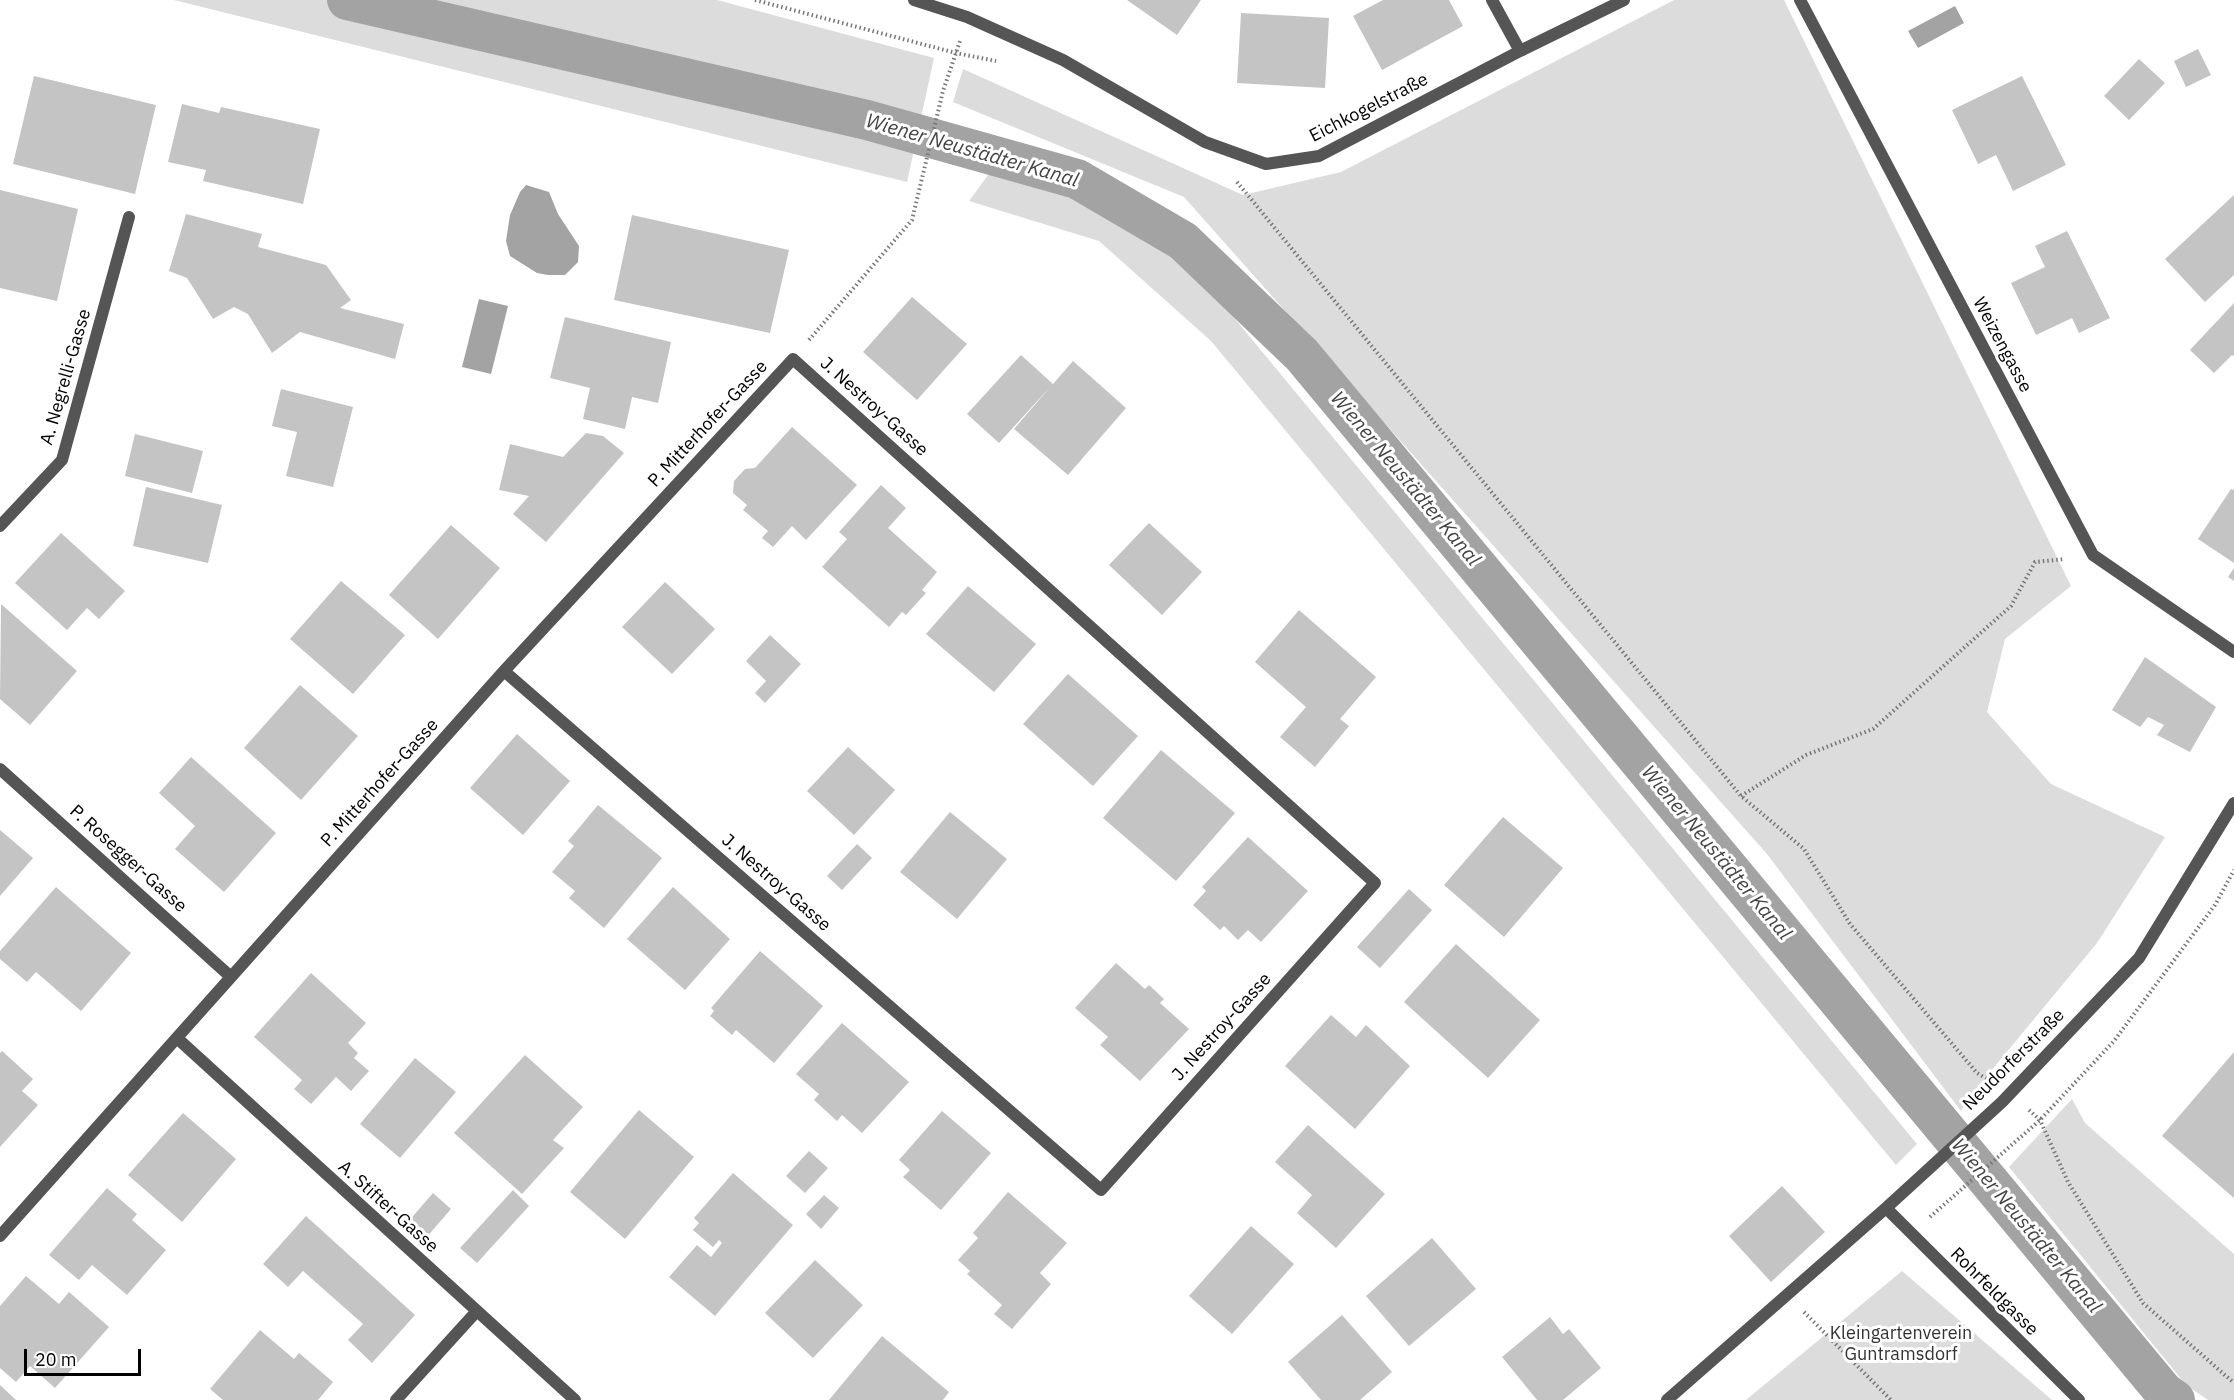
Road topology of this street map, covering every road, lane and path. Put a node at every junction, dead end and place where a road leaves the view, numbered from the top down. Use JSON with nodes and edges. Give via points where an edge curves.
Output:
{"nodes":[{"id":1,"x":755,"y":0,"type":"edge"},
{"id":2,"x":914,"y":0,"type":"edge"},
{"id":3,"x":1492,"y":0,"type":"edge"},
{"id":4,"x":1624,"y":0,"type":"edge"},
{"id":5,"x":1800,"y":0,"type":"edge"},
{"id":6,"x":967,"y":17,"type":"junction"},
{"id":7,"x":1520,"y":51,"type":"junction"},
{"id":8,"x":956,"y":53,"type":"junction"},
{"id":9,"x":1002,"y":63,"type":"dead end"},
{"id":10,"x":1235,"y":179,"type":"dead end"},
{"id":11,"x":129,"y":217,"type":"dead end"},
{"id":12,"x":793,"y":359,"type":"junction"},
{"id":13,"x":0,"y":526,"type":"edge"},
{"id":14,"x":2093,"y":555,"type":"junction"},
{"id":15,"x":2234,"y":652,"type":"edge"},
{"id":16,"x":504,"y":671,"type":"junction"},
{"id":17,"x":0,"y":769,"type":"edge"},
{"id":18,"x":1741,"y":796,"type":"junction"},
{"id":19,"x":2234,"y":802,"type":"edge"},
{"id":20,"x":2234,"y":870,"type":"edge"},
{"id":21,"x":231,"y":977,"type":"junction"},
{"id":22,"x":178,"y":1039,"type":"junction"},
{"id":23,"x":2006,"y":1097,"type":"junction"},
{"id":24,"x":2040,"y":1120,"type":"junction"},
{"id":25,"x":1886,"y":1208,"type":"junction"},
{"id":26,"x":1934,"y":1214,"type":"dead end"},
{"id":27,"x":0,"y":1236,"type":"edge"},
{"id":28,"x":1786,"y":1295,"type":"junction"},
{"id":29,"x":476,"y":1312,"type":"junction"},
{"id":30,"x":2234,"y":1383,"type":"edge"},
{"id":31,"x":396,"y":1400,"type":"edge"},
{"id":32,"x":575,"y":1400,"type":"edge"},
{"id":33,"x":1667,"y":1400,"type":"edge"},
{"id":34,"x":1891,"y":1400,"type":"edge"},
{"id":35,"x":2079,"y":1400,"type":"edge"}],
"edges":[{"from":1,"to":8,"type":"path"},
{"from":2,"to":6,"type":"street","name":"Eichkogelstraße"},
{"from":3,"to":7,"type":"street"},
{"from":4,"to":7,"type":"street","name":"Eichkogelstraße"},
{"from":5,"to":14,"type":"street","name":"Weizengasse"},
{"from":6,"to":7,"type":"street","name":"Eichkogelstraße","via":[[1063,60],[1205,142],[1266,164],[1320,156]]},
{"from":6,"to":8,"type":"path"},
{"from":8,"to":9,"type":"path"},
{"from":8,"to":12,"type":"path","via":[[912,220]]},
{"from":10,"to":18,"type":"path"},
{"from":11,"to":13,"type":"street","name":"A. Negrelli-Gasse","via":[[62,460]]},
{"from":12,"to":16,"type":"street","name":"P. Mitterhofer-Gasse"},
{"from":12,"to":16,"type":"street","name":"J. Nestroy-Gasse","via":[[1375,884],[1101,1190]]},
{"from":14,"to":15,"type":"street","name":"Weizengasse"},
{"from":14,"to":18,"type":"path","via":[[2035,562],[2011,606],[1873,729],[1806,755]]},
{"from":16,"to":21,"type":"street","name":"P. Mitterhofer-Gasse"},
{"from":17,"to":21,"type":"street","name":"P. Rosegger-Gasse"},
{"from":18,"to":23,"type":"path","via":[[1804,849],[1850,924],[1977,1073]]},
{"from":19,"to":23,"type":"street","name":"Neudorferstraße","via":[[2139,958]]},
{"from":20,"to":24,"type":"path","via":[[2215,905],[2114,1041]]},
{"from":21,"to":22,"type":"street","name":"P. Mitterhofer-Gasse"},
{"from":22,"to":27,"type":"street","name":"P. Mitterhofer-Gasse"},
{"from":22,"to":29,"type":"street","name":"A. Stifter-Gasse"},
{"from":23,"to":24,"type":"path"},
{"from":23,"to":25,"type":"street","name":"Neudorferstraße"},
{"from":24,"to":26,"type":"path"},
{"from":24,"to":30,"type":"path","via":[[2068,1182],[2143,1303]]},
{"from":25,"to":28,"type":"street","name":"Neudorferstraße"},
{"from":25,"to":35,"type":"street","name":"Rohrfeldgasse"},
{"from":28,"to":33,"type":"street","name":"Neudorferstraße"},
{"from":28,"to":34,"type":"path"},
{"from":29,"to":31,"type":"street"},
{"from":29,"to":32,"type":"street","name":"A. Stifter-Gasse"}]}
